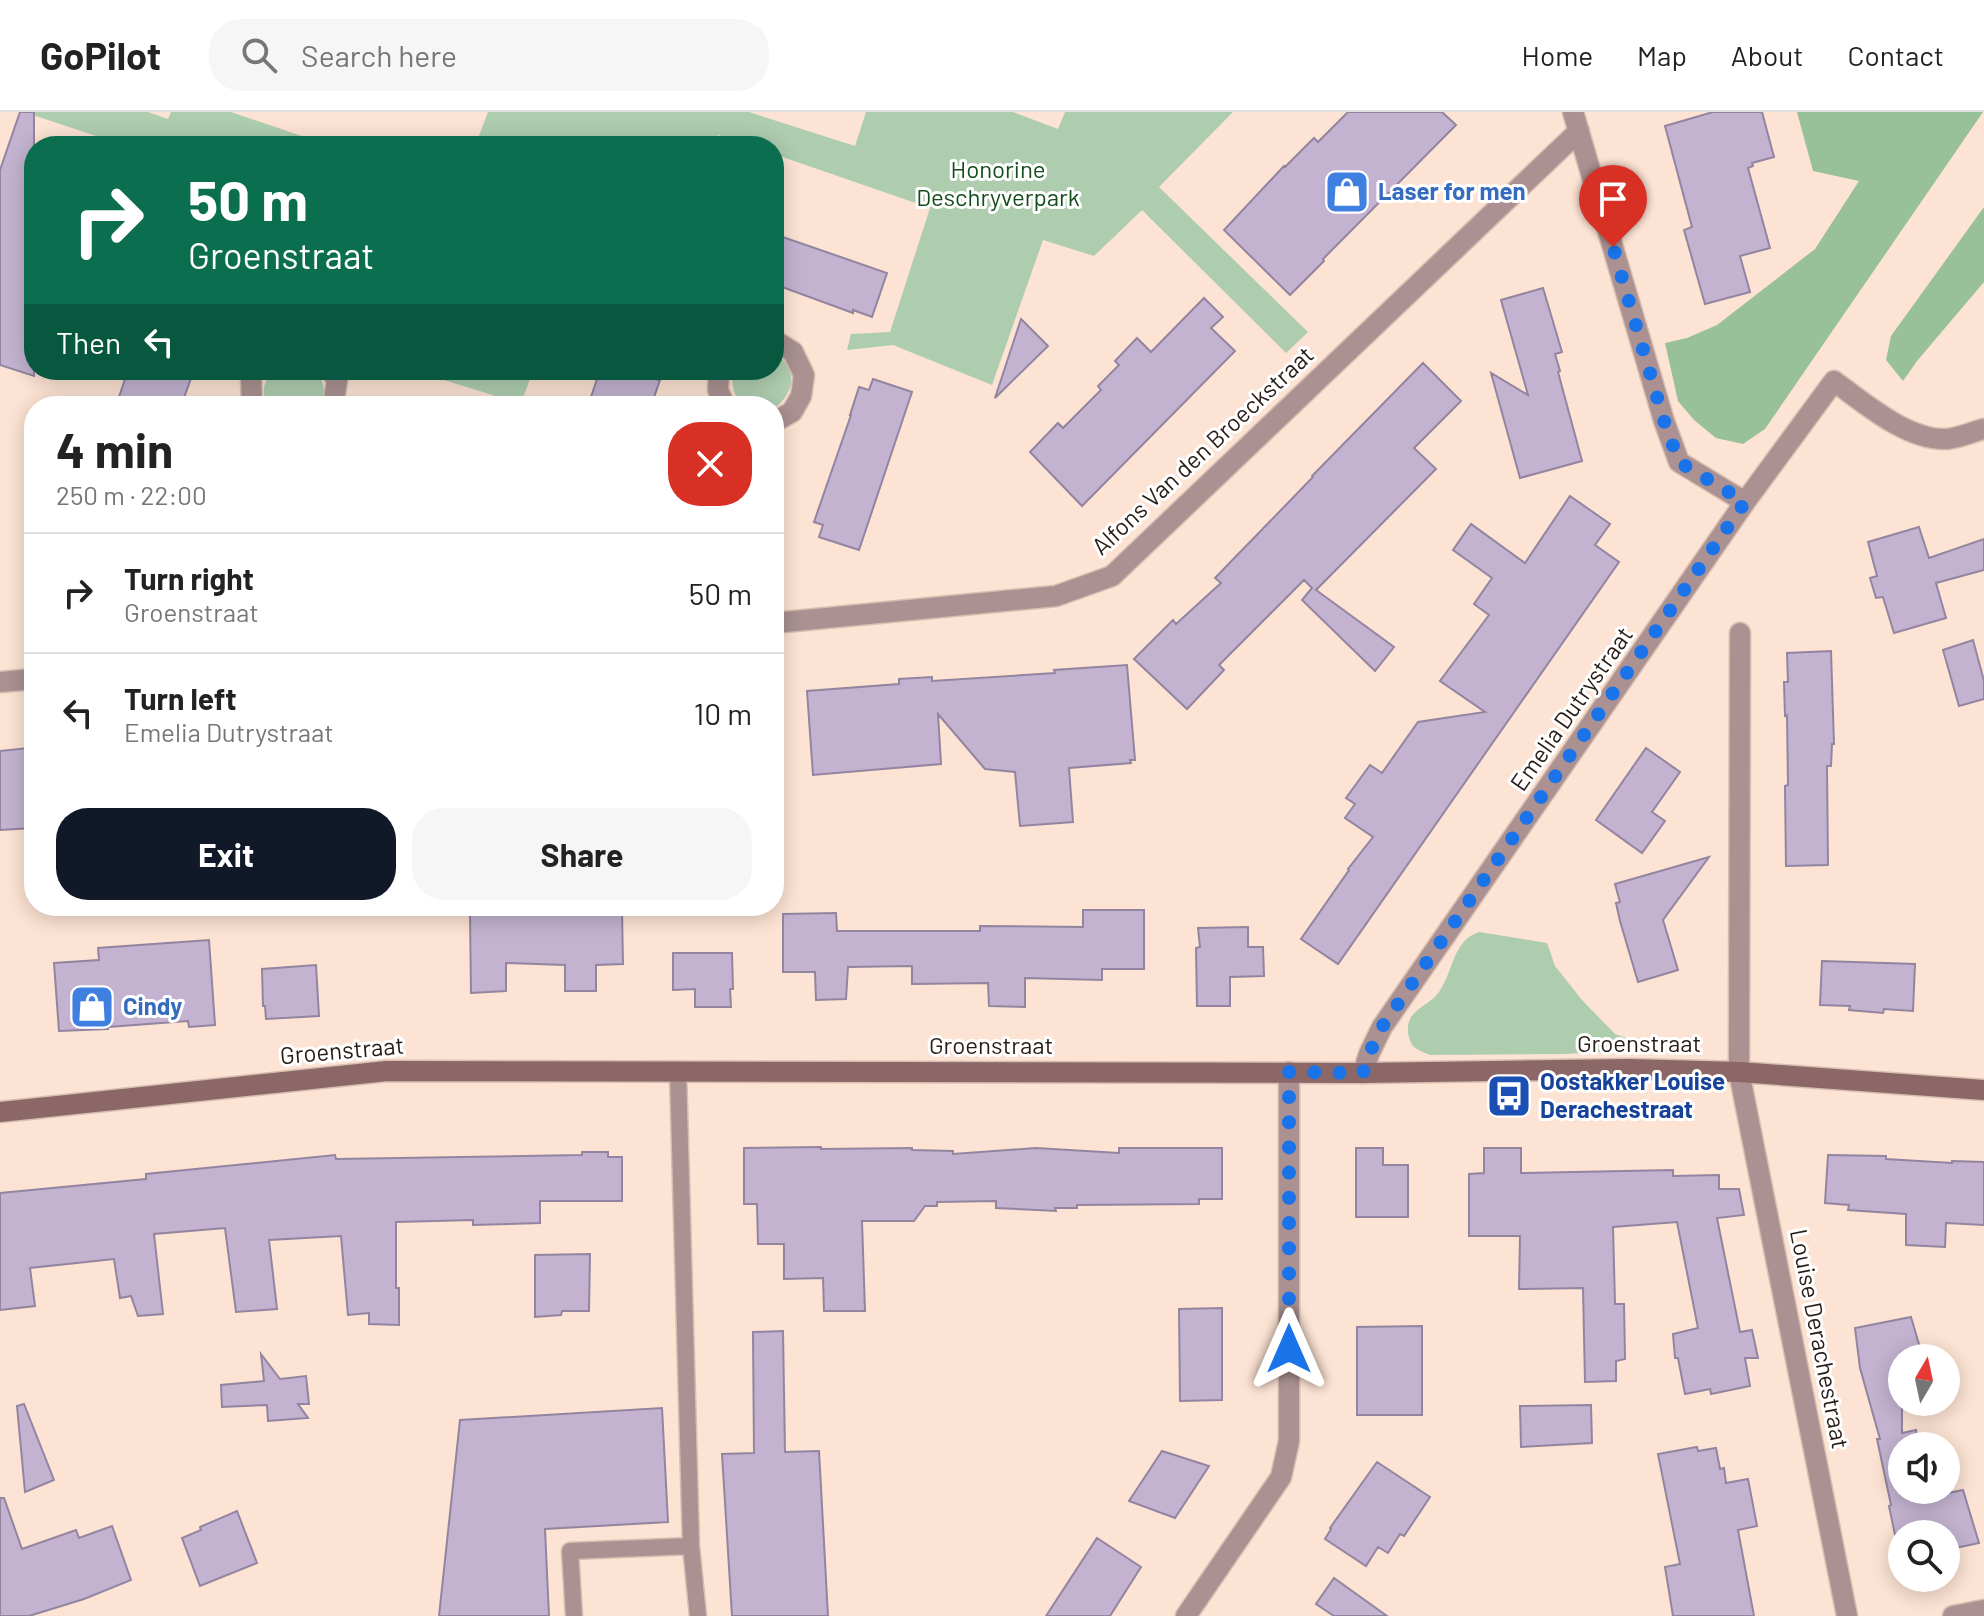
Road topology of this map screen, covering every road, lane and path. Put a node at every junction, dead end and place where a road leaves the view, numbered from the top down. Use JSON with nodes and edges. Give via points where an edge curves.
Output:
{"nodes":[{"id":1,"x":1576,"y":121,"type":"edge"},
{"id":2,"x":784,"y":346,"type":"edge"},
{"id":3,"x":784,"y":416,"type":"edge"},
{"id":4,"x":1984,"y":429,"type":"edge"},
{"id":5,"x":1745,"y":502,"type":"junction"},
{"id":6,"x":784,"y":622,"type":"edge"},
{"id":7,"x":1740,"y":633,"type":"dead end"},
{"id":8,"x":24,"y":680,"type":"edge"},
{"id":9,"x":0,"y":682,"type":"edge"},
{"id":10,"x":678,"y":1072,"type":"junction"},
{"id":11,"x":1289,"y":1072,"type":"junction"},
{"id":12,"x":1739,"y":1072,"type":"junction"},
{"id":13,"x":1363,"y":1073,"type":"junction"},
{"id":14,"x":1984,"y":1090,"type":"edge"},
{"id":15,"x":0,"y":1112,"type":"edge"},
{"id":16,"x":691,"y":1546,"type":"junction"},
{"id":17,"x":1984,"y":1610,"type":"edge"},
{"id":18,"x":574,"y":1616,"type":"edge"},
{"id":19,"x":698,"y":1616,"type":"edge"},
{"id":20,"x":1186,"y":1616,"type":"edge"},
{"id":21,"x":1847,"y":1616,"type":"edge"},
{"id":22,"x":1953,"y":1616,"type":"edge"}],
"edges":[{"from":1,"to":5,"type":"street","via":[[1679,462]]},
{"from":1,"to":6,"type":"street","name":"Alfons Van den Broeckstraat","via":[[1112,576],[1056,596]]},
{"from":2,"to":3,"type":"street","via":[[793,352],[804,375],[801,396]]},
{"from":4,"to":5,"type":"street","name":"Emelia Dutrystraat","via":[[1947,439],[1921,435],[1834,381]]},
{"from":5,"to":13,"type":"street","name":"Emelia Dutrystraat","via":[[1382,1027]]},
{"from":7,"to":12,"type":"street"},
{"from":8,"to":9,"type":"street"},
{"from":10,"to":11,"type":"street","name":"Groenstraat"},
{"from":10,"to":15,"type":"street","name":"Groenstraat","via":[[387,1071]]},
{"from":10,"to":16,"type":"lane"},
{"from":11,"to":13,"type":"street","name":"Groenstraat"},
{"from":11,"to":20,"type":"street","via":[[1289,1441],[1281,1477]]},
{"from":12,"to":13,"type":"street","name":"Groenstraat"},
{"from":12,"to":14,"type":"street","name":"Groenstraat"},
{"from":12,"to":21,"type":"street","name":"Louise Derachestraat"},
{"from":16,"to":18,"type":"lane","via":[[570,1551]]},
{"from":16,"to":19,"type":"lane"},
{"from":17,"to":22,"type":"street"}]}
